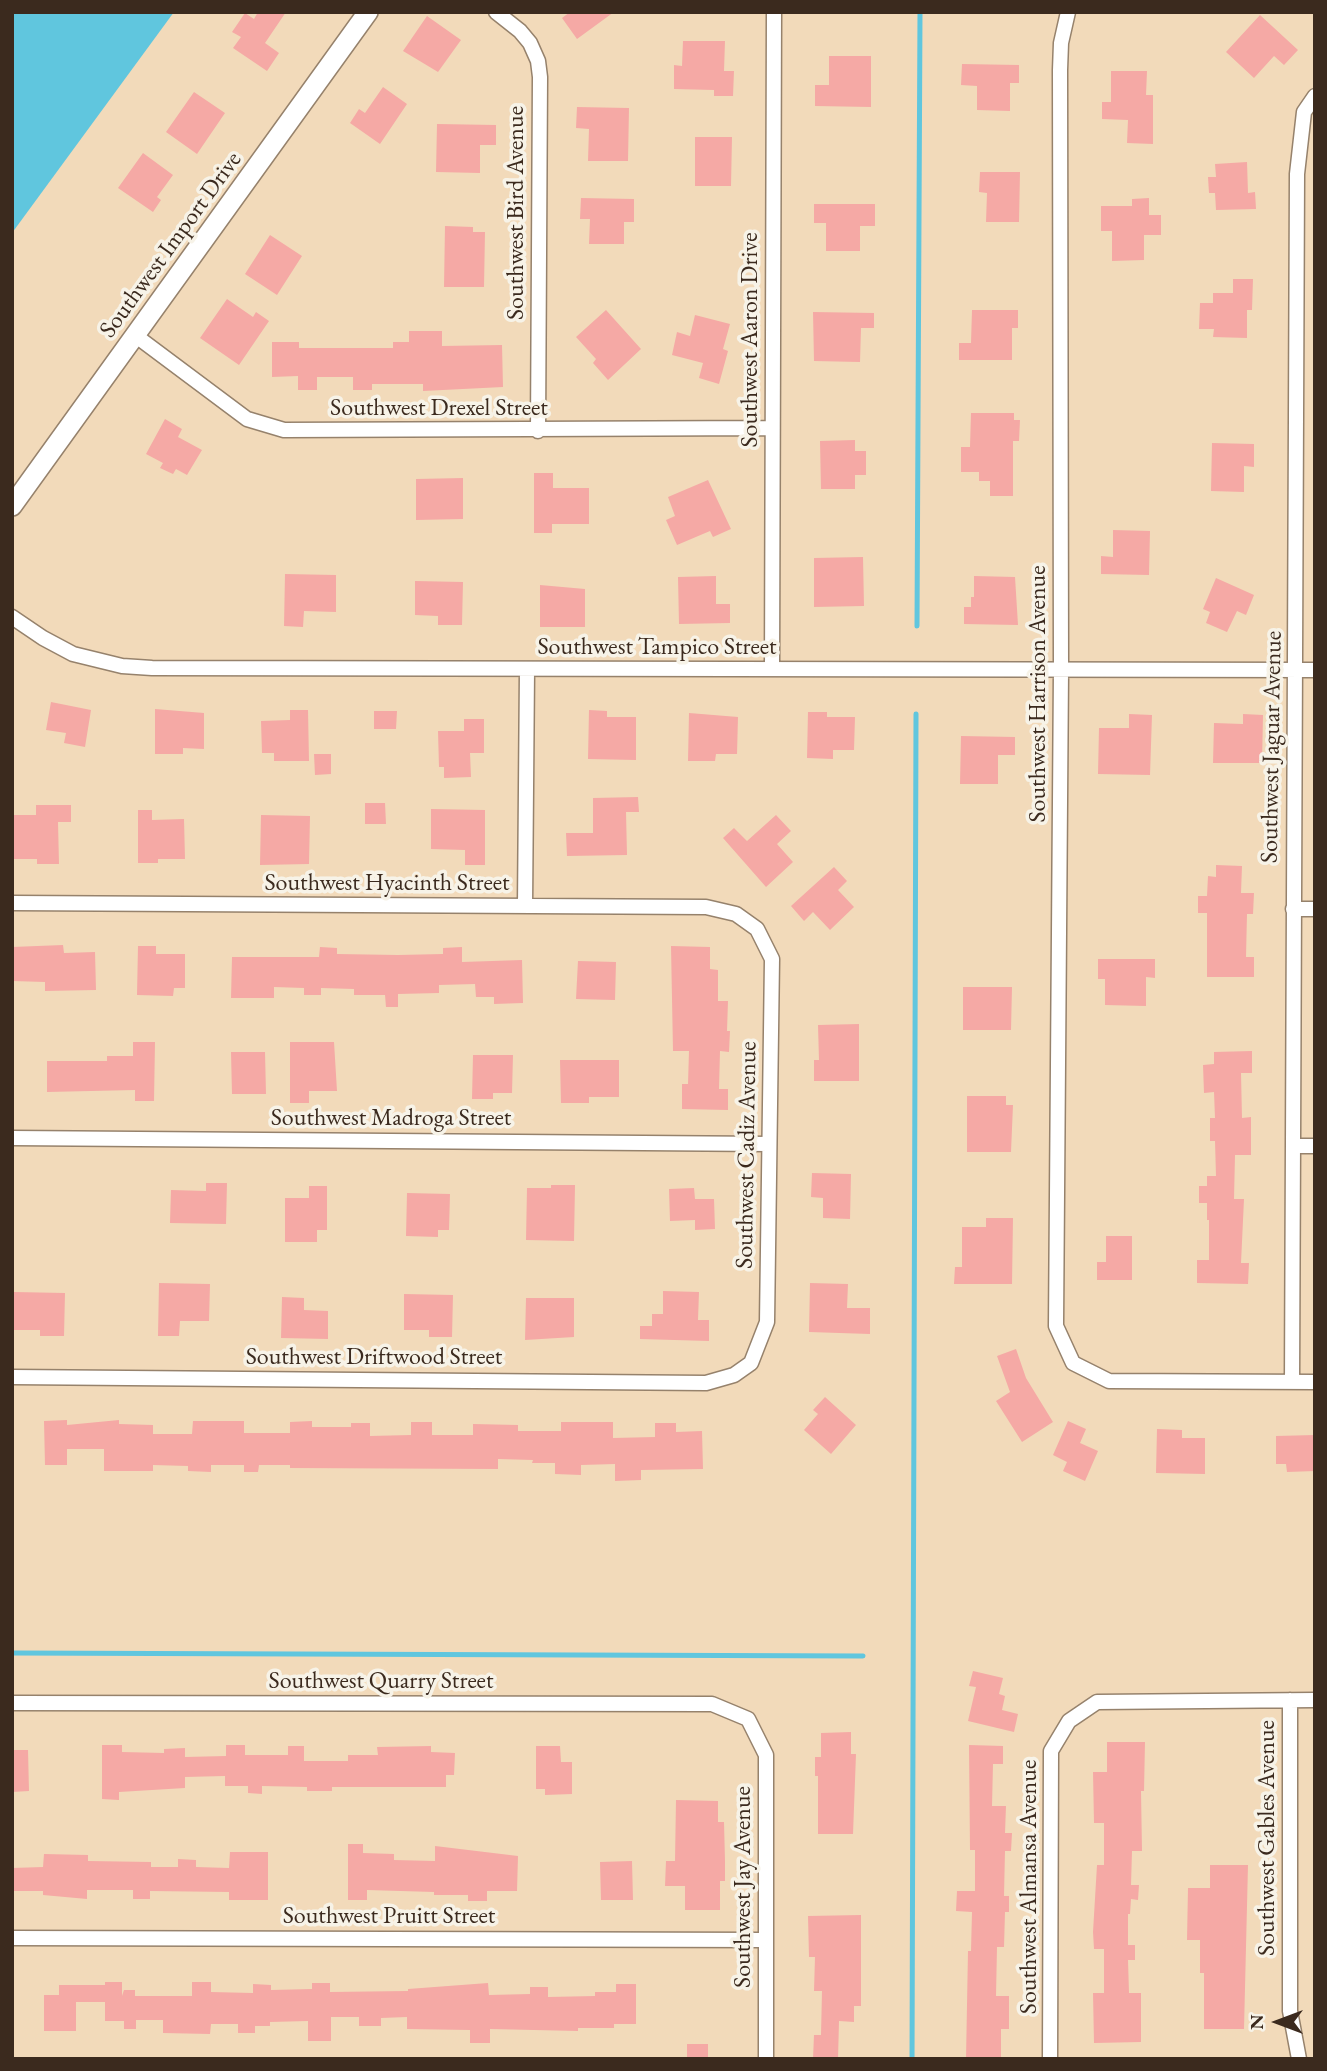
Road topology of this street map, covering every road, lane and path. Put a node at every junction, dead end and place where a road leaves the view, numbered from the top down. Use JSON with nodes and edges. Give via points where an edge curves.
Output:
{"nodes":[{"id":1,"x":368,"y":12,"type":"edge"},
{"id":2,"x":496,"y":12,"type":"edge"},
{"id":3,"x":774,"y":12,"type":"edge"},
{"id":4,"x":1067,"y":17,"type":"edge"},
{"id":5,"x":1315,"y":96,"type":"edge"},
{"id":6,"x":136,"y":336,"type":"junction"},
{"id":7,"x":772,"y":428,"type":"junction"},
{"id":8,"x":538,"y":431,"type":"junction"},
{"id":9,"x":12,"y":506,"type":"edge"},
{"id":10,"x":12,"y":617,"type":"edge"},
{"id":11,"x":772,"y":669,"type":"junction"},
{"id":12,"x":527,"y":670,"type":"junction"},
{"id":13,"x":1061,"y":670,"type":"junction"},
{"id":14,"x":1296,"y":670,"type":"junction"},
{"id":15,"x":1315,"y":670,"type":"edge"},
{"id":16,"x":12,"y":904,"type":"edge"},
{"id":17,"x":525,"y":906,"type":"junction"},
{"id":18,"x":1293,"y":909,"type":"junction"},
{"id":19,"x":1315,"y":909,"type":"edge"},
{"id":20,"x":757,"y":929,"type":"joint"},
{"id":21,"x":12,"y":1138,"type":"edge"},
{"id":22,"x":769,"y":1144,"type":"junction"},
{"id":23,"x":1294,"y":1146,"type":"junction"},
{"id":24,"x":1315,"y":1146,"type":"edge"},
{"id":25,"x":734,"y":1375,"type":"joint"},
{"id":26,"x":12,"y":1377,"type":"edge"},
{"id":27,"x":1292,"y":1382,"type":"junction"},
{"id":28,"x":1315,"y":1382,"type":"edge"},
{"id":29,"x":1290,"y":1700,"type":"junction"},
{"id":30,"x":1315,"y":1700,"type":"edge"},
{"id":31,"x":12,"y":1703,"type":"edge"},
{"id":32,"x":748,"y":1719,"type":"joint"},
{"id":33,"x":12,"y":1938,"type":"edge"},
{"id":34,"x":765,"y":1940,"type":"junction"},
{"id":35,"x":766,"y":2059,"type":"edge"},
{"id":36,"x":1050,"y":2059,"type":"edge"},
{"id":37,"x":1299,"y":2059,"type":"edge"}],
"edges":[{"from":1,"to":6,"type":"street","name":"Southwest Import Drive"},
{"from":2,"to":8,"type":"street","name":"Southwest Bird Avenue","via":[[530,43],[540,77]]},
{"from":3,"to":7,"type":"street","name":"Southwest Aaron Drive"},
{"from":4,"to":13,"type":"street","name":"Southwest Harrison Avenue","via":[[1060,70]]},
{"from":5,"to":14,"type":"street","name":"Southwest Jaguar Avenue","via":[[1304,112],[1297,174]]},
{"from":6,"to":8,"type":"street","name":"Southwest Drexel Street","via":[[247,419],[267,426],[294,430]]},
{"from":6,"to":9,"type":"street","name":"Southwest Import Drive"},
{"from":7,"to":8,"type":"street","name":"Southwest Drexel Street"},
{"from":7,"to":11,"type":"street","name":"Southwest Aaron Drive"},
{"from":10,"to":12,"type":"street","name":"Southwest Tampico Street","via":[[73,654],[122,666]]},
{"from":11,"to":12,"type":"street","name":"Southwest Tampico Street"},
{"from":11,"to":13,"type":"street","name":"Southwest Tampico Street"},
{"from":12,"to":17,"type":"street"},
{"from":13,"to":14,"type":"street","name":"Southwest Tampico Street"},
{"from":13,"to":27,"type":"street","name":"Southwest Harrison Avenue","via":[[1056,1326],[1073,1363],[1109,1381]]},
{"from":14,"to":15,"type":"street","name":"Southwest Tampico Street"},
{"from":14,"to":18,"type":"street","name":"Southwest Jaguar Avenue"},
{"from":16,"to":17,"type":"street","name":"Southwest Hyacinth Street"},
{"from":17,"to":20,"type":"street","name":"Southwest Hyacinth Street","via":[[706,907],[736,914]]},
{"from":18,"to":19,"type":"street"},
{"from":18,"to":23,"type":"street","name":"Southwest Jaguar Avenue"},
{"from":20,"to":22,"type":"street","name":"Southwest Cadiz Avenue","via":[[772,959]]},
{"from":21,"to":22,"type":"street","name":"Southwest Madroga Street"},
{"from":22,"to":25,"type":"street","name":"Southwest Cadiz Avenue","via":[[767,1322],[751,1363]]},
{"from":23,"to":24,"type":"street"},
{"from":23,"to":27,"type":"street","name":"Southwest Jaguar Avenue"},
{"from":25,"to":26,"type":"street","name":"Southwest Driftwood Street","via":[[706,1383]]},
{"from":27,"to":28,"type":"street"},
{"from":29,"to":30,"type":"street"},
{"from":29,"to":36,"type":"street","name":"Southwest Almansa Avenue","via":[[1097,1702],[1069,1721],[1051,1751]]},
{"from":29,"to":37,"type":"street","name":"Southwest Gables Avenue","via":[[1290,2011]]},
{"from":31,"to":32,"type":"street","name":"Southwest Quarry Street","via":[[712,1704]]},
{"from":32,"to":34,"type":"street","name":"Southwest Jay Avenue","via":[[766,1755]]},
{"from":33,"to":34,"type":"street","name":"Southwest Pruitt Street"},
{"from":34,"to":35,"type":"street","name":"Southwest Jay Avenue"}]}
